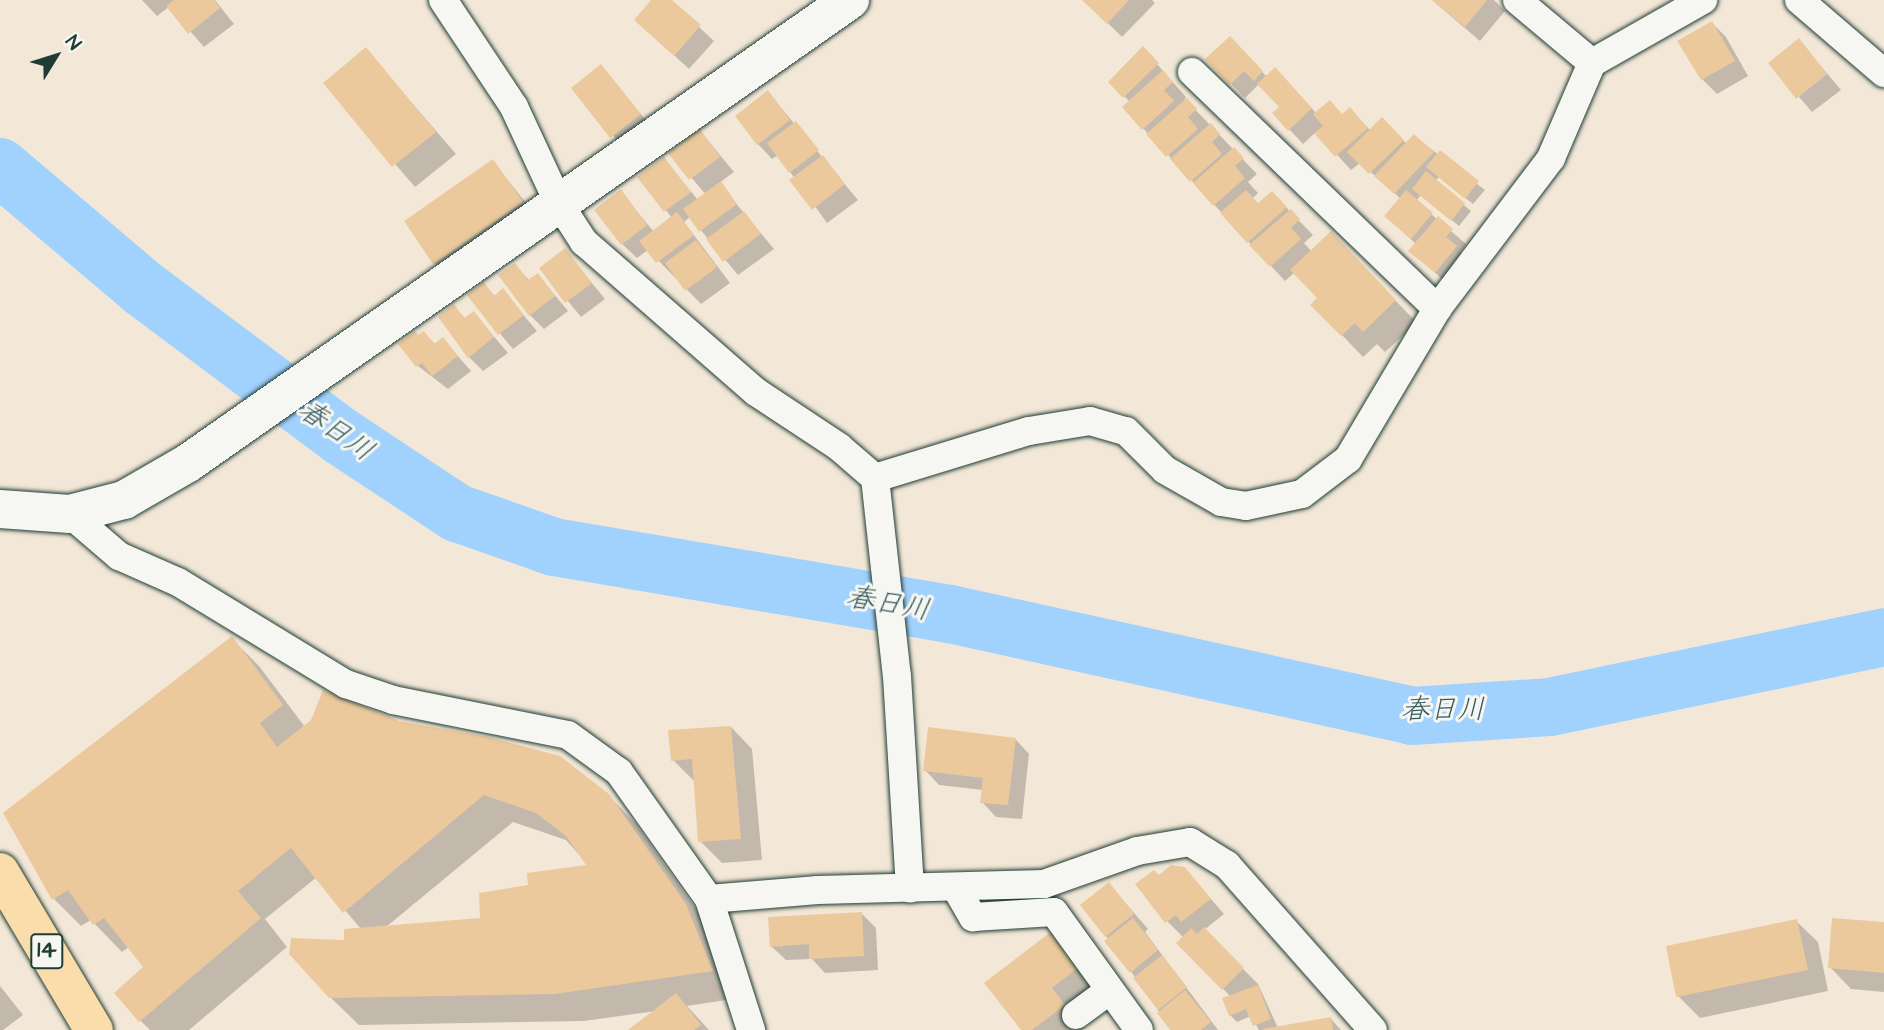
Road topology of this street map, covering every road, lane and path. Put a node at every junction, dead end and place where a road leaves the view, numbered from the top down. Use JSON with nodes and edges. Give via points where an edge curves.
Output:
{"nodes":[{"id":1,"x":443,"y":0,"type":"edge"},
{"id":2,"x":850,"y":0,"type":"edge"},
{"id":3,"x":1517,"y":0,"type":"edge"},
{"id":4,"x":1703,"y":0,"type":"edge"},
{"id":5,"x":1799,"y":0,"type":"edge"},
{"id":6,"x":1592,"y":64,"type":"junction"},
{"id":7,"x":1192,"y":72,"type":"dead end"},
{"id":8,"x":1884,"y":73,"type":"edge"},
{"id":9,"x":558,"y":202,"type":"junction"},
{"id":10,"x":1437,"y":309,"type":"junction"},
{"id":11,"x":875,"y":478,"type":"junction"},
{"id":12,"x":0,"y":509,"type":"edge"},
{"id":13,"x":70,"y":514,"type":"junction"},
{"id":14,"x":0,"y":872,"type":"edge"},
{"id":15,"x":956,"y":887,"type":"junction"},
{"id":16,"x":910,"y":889,"type":"junction"},
{"id":17,"x":709,"y":899,"type":"junction"},
{"id":18,"x":1110,"y":990,"type":"junction"},
{"id":19,"x":1076,"y":1015,"type":"dead end"},
{"id":20,"x":94,"y":1030,"type":"edge"},
{"id":21,"x":751,"y":1030,"type":"edge"},
{"id":22,"x":1139,"y":1030,"type":"edge"},
{"id":23,"x":1373,"y":1030,"type":"edge"}],
"edges":[{"from":1,"to":9,"type":"street","via":[[514,107]]},
{"from":2,"to":9,"type":"street"},
{"from":3,"to":6,"type":"street"},
{"from":4,"to":6,"type":"street"},
{"from":5,"to":8,"type":"street"},
{"from":6,"to":10,"type":"street","via":[[1551,158]]},
{"from":7,"to":10,"type":"street"},
{"from":9,"to":11,"type":"street","via":[[584,242],[756,393],[839,447]]},
{"from":9,"to":13,"type":"street","via":[[188,463],[124,500]]},
{"from":10,"to":11,"type":"street","via":[[1348,459],[1302,494],[1246,506],[1221,502],[1165,470],[1126,431],[1090,421],[1029,431]]},
{"from":11,"to":16,"type":"street","via":[[897,676]]},
{"from":12,"to":13,"type":"street"},
{"from":13,"to":17,"type":"street","via":[[119,556],[178,582],[346,684],[393,700],[568,735],[619,772]]},
{"from":14,"to":20,"type":"main road","number":"14"},
{"from":15,"to":16,"type":"street"},
{"from":15,"to":18,"type":"street","via":[[973,917],[1055,912]]},
{"from":15,"to":23,"type":"street","via":[[1044,884],[1137,851],[1190,842],[1227,865]]},
{"from":16,"to":17,"type":"street","via":[[818,890]]},
{"from":17,"to":21,"type":"street"},
{"from":18,"to":19,"type":"street"},
{"from":18,"to":22,"type":"street"}]}
